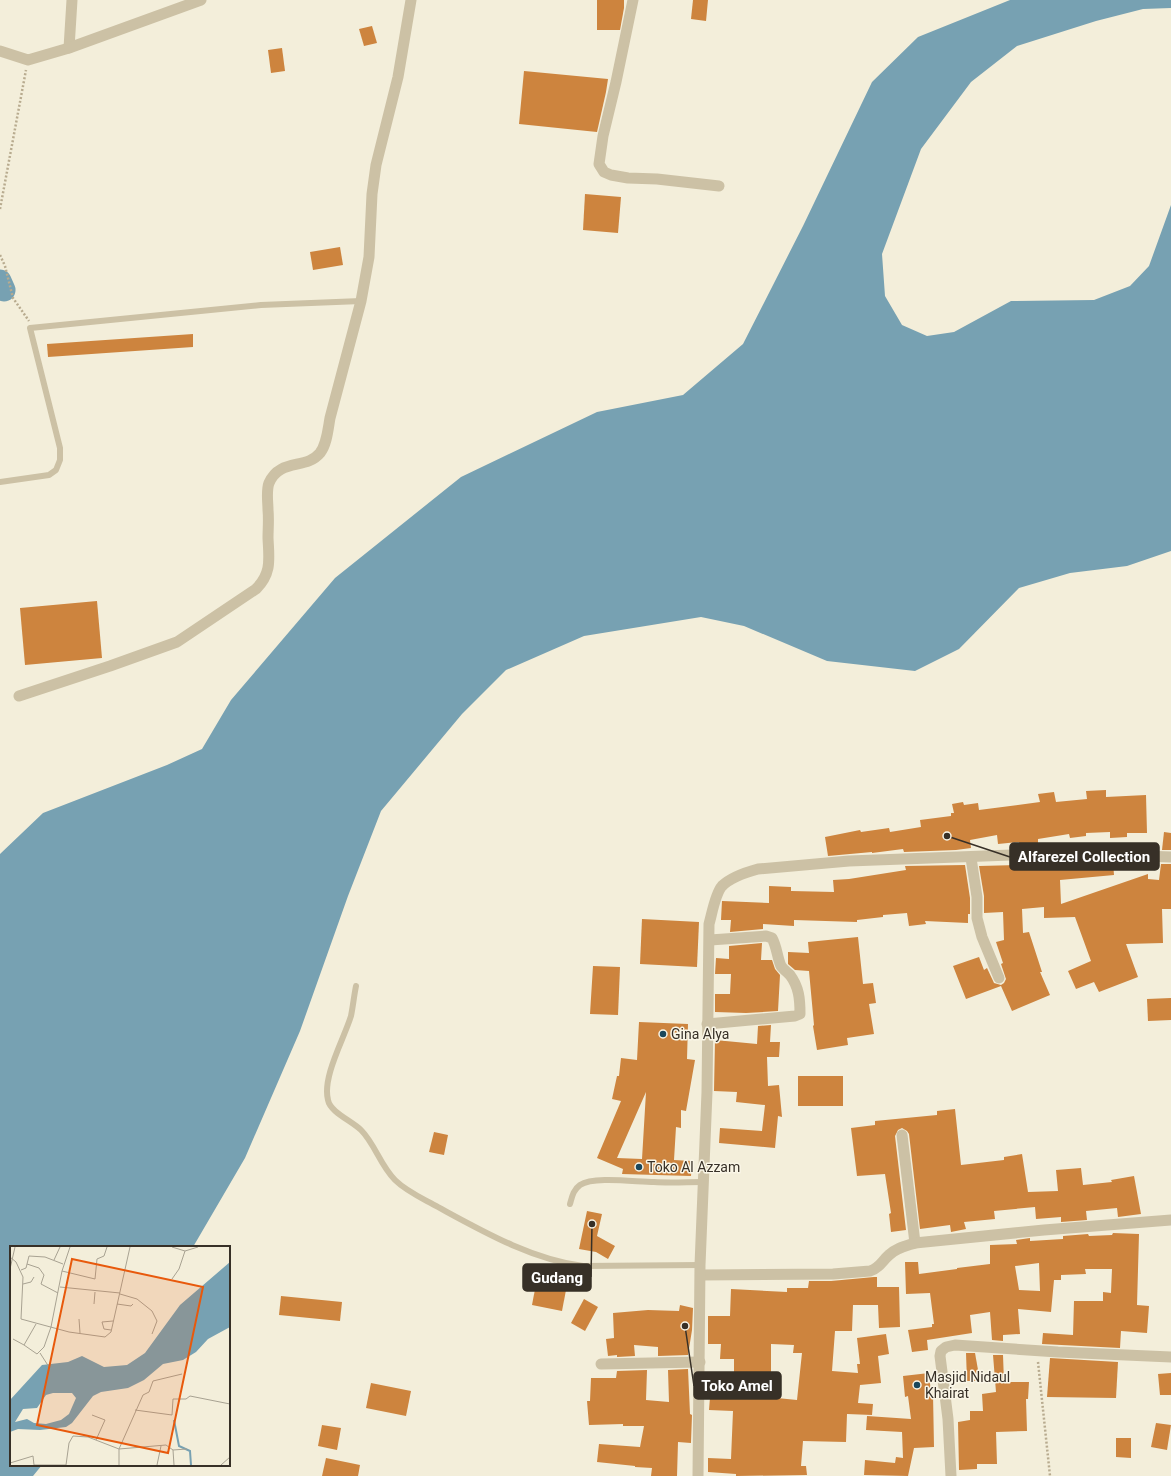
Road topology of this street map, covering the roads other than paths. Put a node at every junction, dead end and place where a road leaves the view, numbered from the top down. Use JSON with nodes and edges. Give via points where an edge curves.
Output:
{"nodes":[{"id":1,"x":72,"y":0,"type":"edge"},
{"id":2,"x":201,"y":0,"type":"edge"},
{"id":3,"x":411,"y":0,"type":"edge"},
{"id":4,"x":633,"y":0,"type":"edge"},
{"id":5,"x":69,"y":48,"type":"junction"},
{"id":6,"x":0,"y":51,"type":"edge"},
{"id":7,"x":719,"y":186,"type":"dead end"},
{"id":8,"x":361,"y":301,"type":"junction"},
{"id":9,"x":0,"y":482,"type":"edge"},
{"id":10,"x":19,"y":696,"type":"dead end"},
{"id":11,"x":1171,"y":857,"type":"edge"},
{"id":12,"x":972,"y":858,"type":"junction"},
{"id":13,"x":710,"y":940,"type":"junction"},
{"id":14,"x":999,"y":978,"type":"dead end"},
{"id":15,"x":356,"y":986,"type":"dead end"},
{"id":16,"x":707,"y":1024,"type":"junction"},
{"id":17,"x":902,"y":1135,"type":"dead end"},
{"id":18,"x":703,"y":1182,"type":"junction"},
{"id":19,"x":570,"y":1204,"type":"dead end"},
{"id":20,"x":1171,"y":1220,"type":"edge"},
{"id":21,"x":915,"y":1243,"type":"junction"},
{"id":22,"x":701,"y":1270,"type":"junction"},
{"id":23,"x":1171,"y":1357,"type":"edge"},
{"id":24,"x":700,"y":1362,"type":"junction"},
{"id":25,"x":601,"y":1364,"type":"dead end"},
{"id":26,"x":698,"y":1476,"type":"edge"},
{"id":27,"x":951,"y":1476,"type":"edge"}],
"edges":[{"from":1,"to":5,"type":"street"},
{"from":2,"to":5,"type":"street"},
{"from":3,"to":8,"type":"street","via":[[398,77],[376,165],[369,257]]},
{"from":4,"to":7,"type":"street","via":[[603,136],[600,164],[604,172],[611,175]]},
{"from":5,"to":6,"type":"street","via":[[28,60]]},
{"from":8,"to":9,"type":"lane","via":[[260,305],[30,328],[60,448],[60,460],[56,470],[49,475]]},
{"from":8,"to":10,"type":"street","via":[[322,449],[311,459],[280,469],[269,485],[270,556],[264,581],[177,642]]},
{"from":11,"to":12,"type":"street","via":[[1064,854]]},
{"from":12,"to":13,"type":"street","via":[[849,861],[749,871],[721,887],[709,924]]},
{"from":12,"to":14,"type":"street","via":[[982,937]]},
{"from":13,"to":16,"type":"street"},
{"from":13,"to":16,"type":"street","via":[[766,936],[772,938],[782,967],[798,988],[800,1014]]},
{"from":15,"to":22,"type":"lane","via":[[351,1015],[332,1067],[327,1089],[328,1101],[334,1110],[356,1124],[365,1134],[395,1180],[408,1190],[510,1245],[567,1264]]},
{"from":16,"to":18,"type":"street"},
{"from":17,"to":21,"type":"street"},
{"from":18,"to":19,"type":"lane","via":[[589,1182],[574,1191]]},
{"from":18,"to":22,"type":"street"},
{"from":20,"to":21,"type":"street"},
{"from":21,"to":22,"type":"street","via":[[894,1251],[881,1266],[870,1271],[833,1274]]},
{"from":22,"to":24,"type":"street"},
{"from":23,"to":27,"type":"street","via":[[955,1345],[946,1347],[940,1356],[948,1419]]},
{"from":24,"to":25,"type":"street"},
{"from":24,"to":26,"type":"street"}]}
